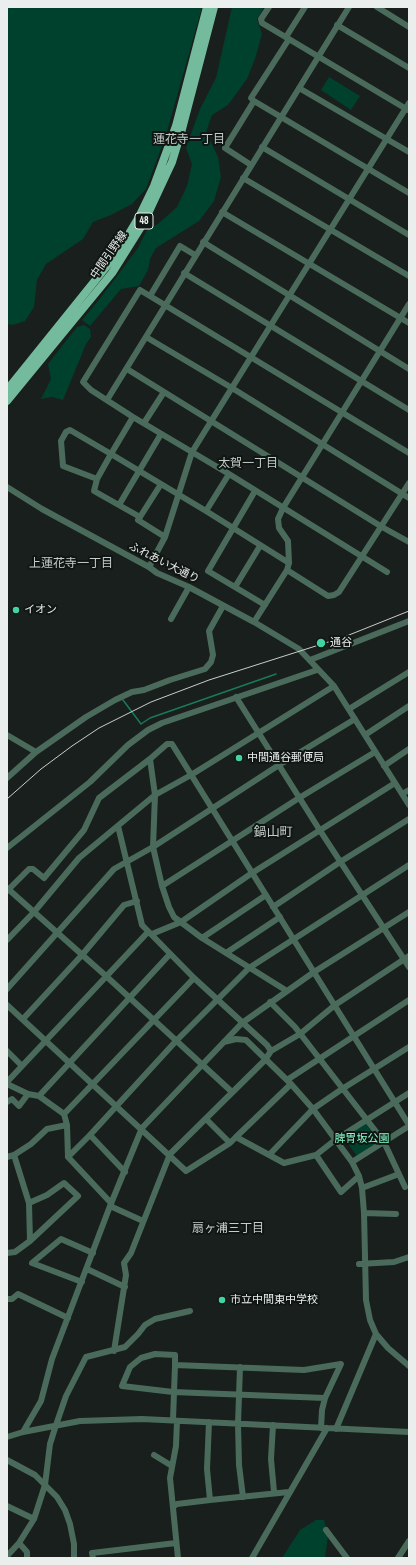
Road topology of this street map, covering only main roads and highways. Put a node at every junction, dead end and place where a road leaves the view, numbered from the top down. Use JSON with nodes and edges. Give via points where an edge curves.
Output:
{"nodes":[{"id":1,"x":207,"y":7,"type":"edge"},
{"id":2,"x":214,"y":7,"type":"edge"},
{"id":3,"x":7,"y":390,"type":"edge"},
{"id":4,"x":7,"y":401,"type":"edge"}],
"edges":[{"from":1,"to":3,"type":"main road","name":"中間引野線","number":"48","via":[[176,126],[154,186],[139,217],[106,267]]},
{"from":2,"to":4,"type":"main road","name":"中間引野線","number":"48","via":[[172,162],[144,222],[112,273]]}]}
